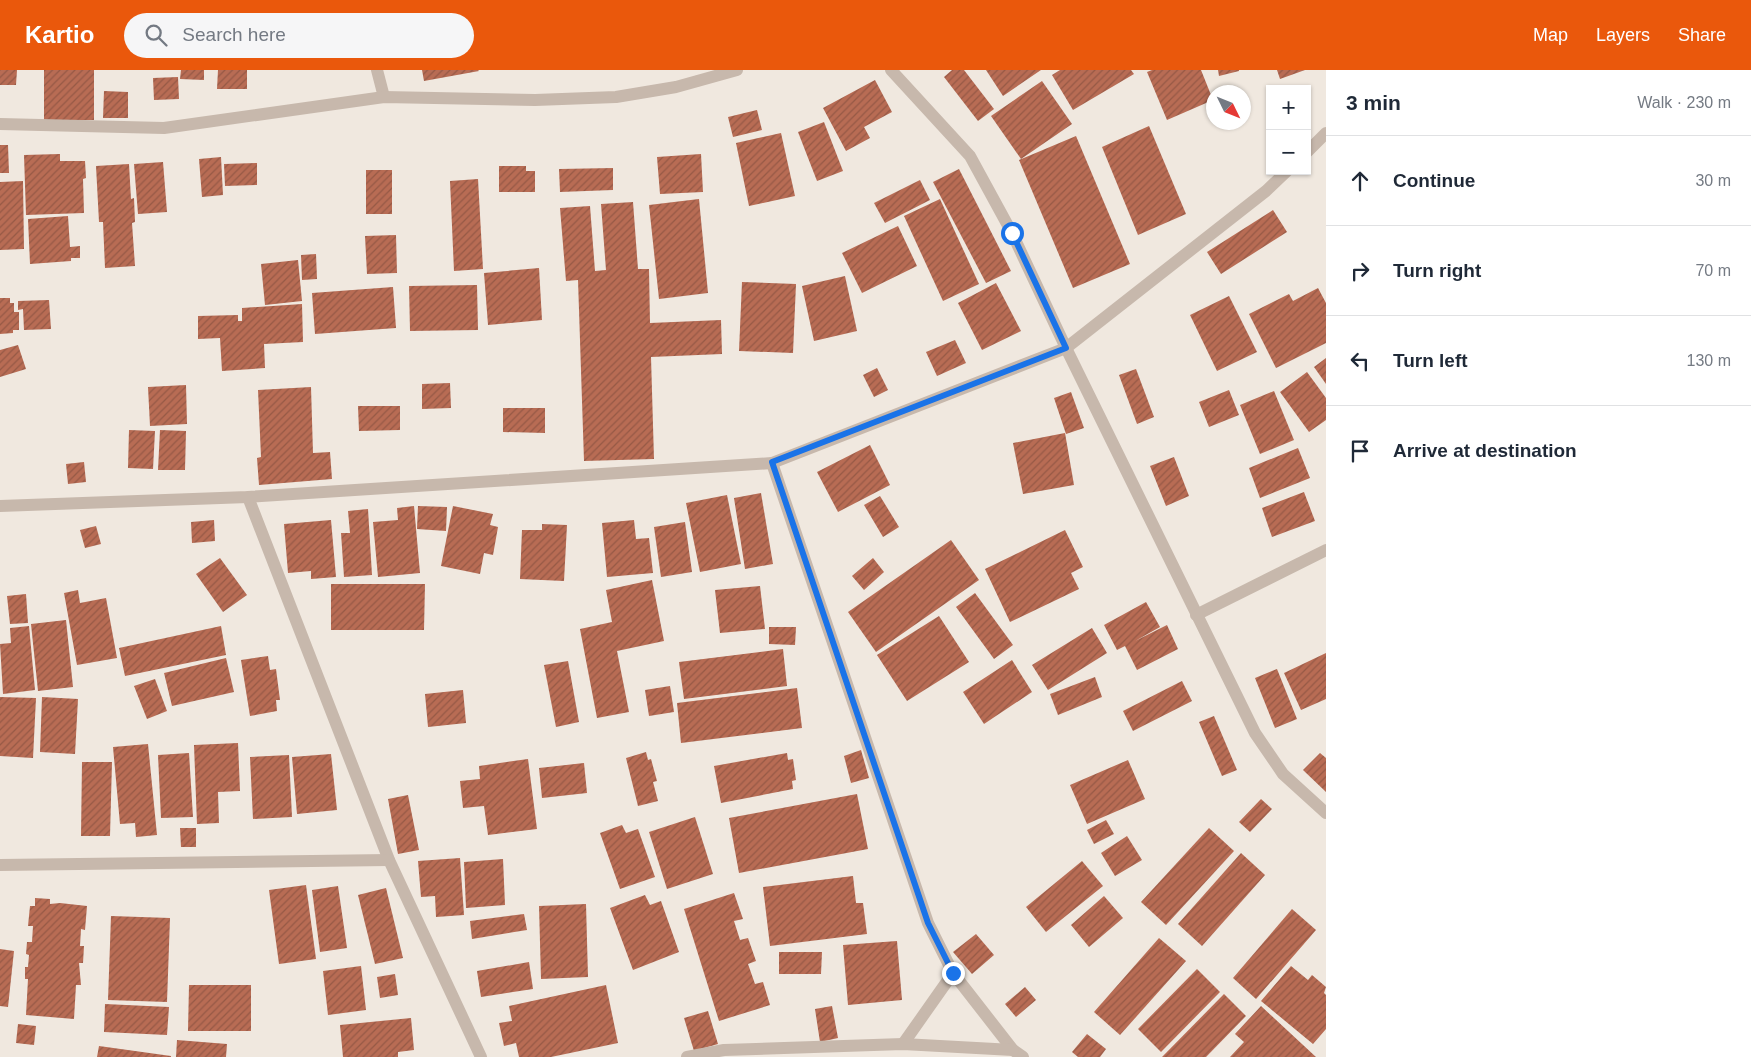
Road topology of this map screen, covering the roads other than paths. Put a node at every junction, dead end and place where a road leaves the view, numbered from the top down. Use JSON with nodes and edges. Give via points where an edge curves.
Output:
{"nodes":[{"id":1,"x":377,"y":70,"type":"edge"},
{"id":2,"x":737,"y":70,"type":"edge"},
{"id":3,"x":891,"y":70,"type":"edge"},
{"id":4,"x":384,"y":97,"type":"junction"},
{"id":5,"x":0,"y":124,"type":"edge"},
{"id":6,"x":1326,"y":134,"type":"edge"},
{"id":7,"x":1311,"y":148,"type":"edge"},
{"id":8,"x":1283,"y":175,"type":"edge"},
{"id":9,"x":1066,"y":348,"type":"junction"},
{"id":10,"x":772,"y":462,"type":"junction"},
{"id":11,"x":248,"y":497,"type":"junction"},
{"id":12,"x":0,"y":506,"type":"edge"},
{"id":13,"x":1326,"y":550,"type":"edge"},
{"id":14,"x":1196,"y":615,"type":"junction"},
{"id":15,"x":1326,"y":813,"type":"edge"},
{"id":16,"x":389,"y":860,"type":"junction"},
{"id":17,"x":0,"y":865,"type":"edge"},
{"id":18,"x":953,"y":973,"type":"junction"},
{"id":19,"x":903,"y":1044,"type":"junction"},
{"id":20,"x":1018,"y":1053,"type":"edge"},
{"id":21,"x":481,"y":1057,"type":"edge"},
{"id":22,"x":687,"y":1057,"type":"edge"}],
"edges":[{"from":1,"to":4,"type":"street"},
{"from":2,"to":4,"type":"street","via":[[676,87],[616,97],[535,100]]},
{"from":3,"to":9,"type":"street","via":[[970,156],[1012,233]]},
{"from":4,"to":5,"type":"street","via":[[164,128]]},
{"from":6,"to":7,"type":"street"},
{"from":8,"to":9,"type":"street"},
{"from":9,"to":10,"type":"street"},
{"from":9,"to":14,"type":"street"},
{"from":10,"to":11,"type":"street"},
{"from":10,"to":18,"type":"street","via":[[928,923]]},
{"from":11,"to":12,"type":"street"},
{"from":11,"to":16,"type":"street"},
{"from":13,"to":14,"type":"street"},
{"from":14,"to":15,"type":"street","via":[[1255,733],[1283,774]]},
{"from":16,"to":17,"type":"street"},
{"from":16,"to":21,"type":"street"},
{"from":18,"to":19,"type":"street"},
{"from":18,"to":20,"type":"street"},
{"from":19,"to":20,"type":"street"},
{"from":19,"to":22,"type":"street","via":[[724,1050]]}]}
